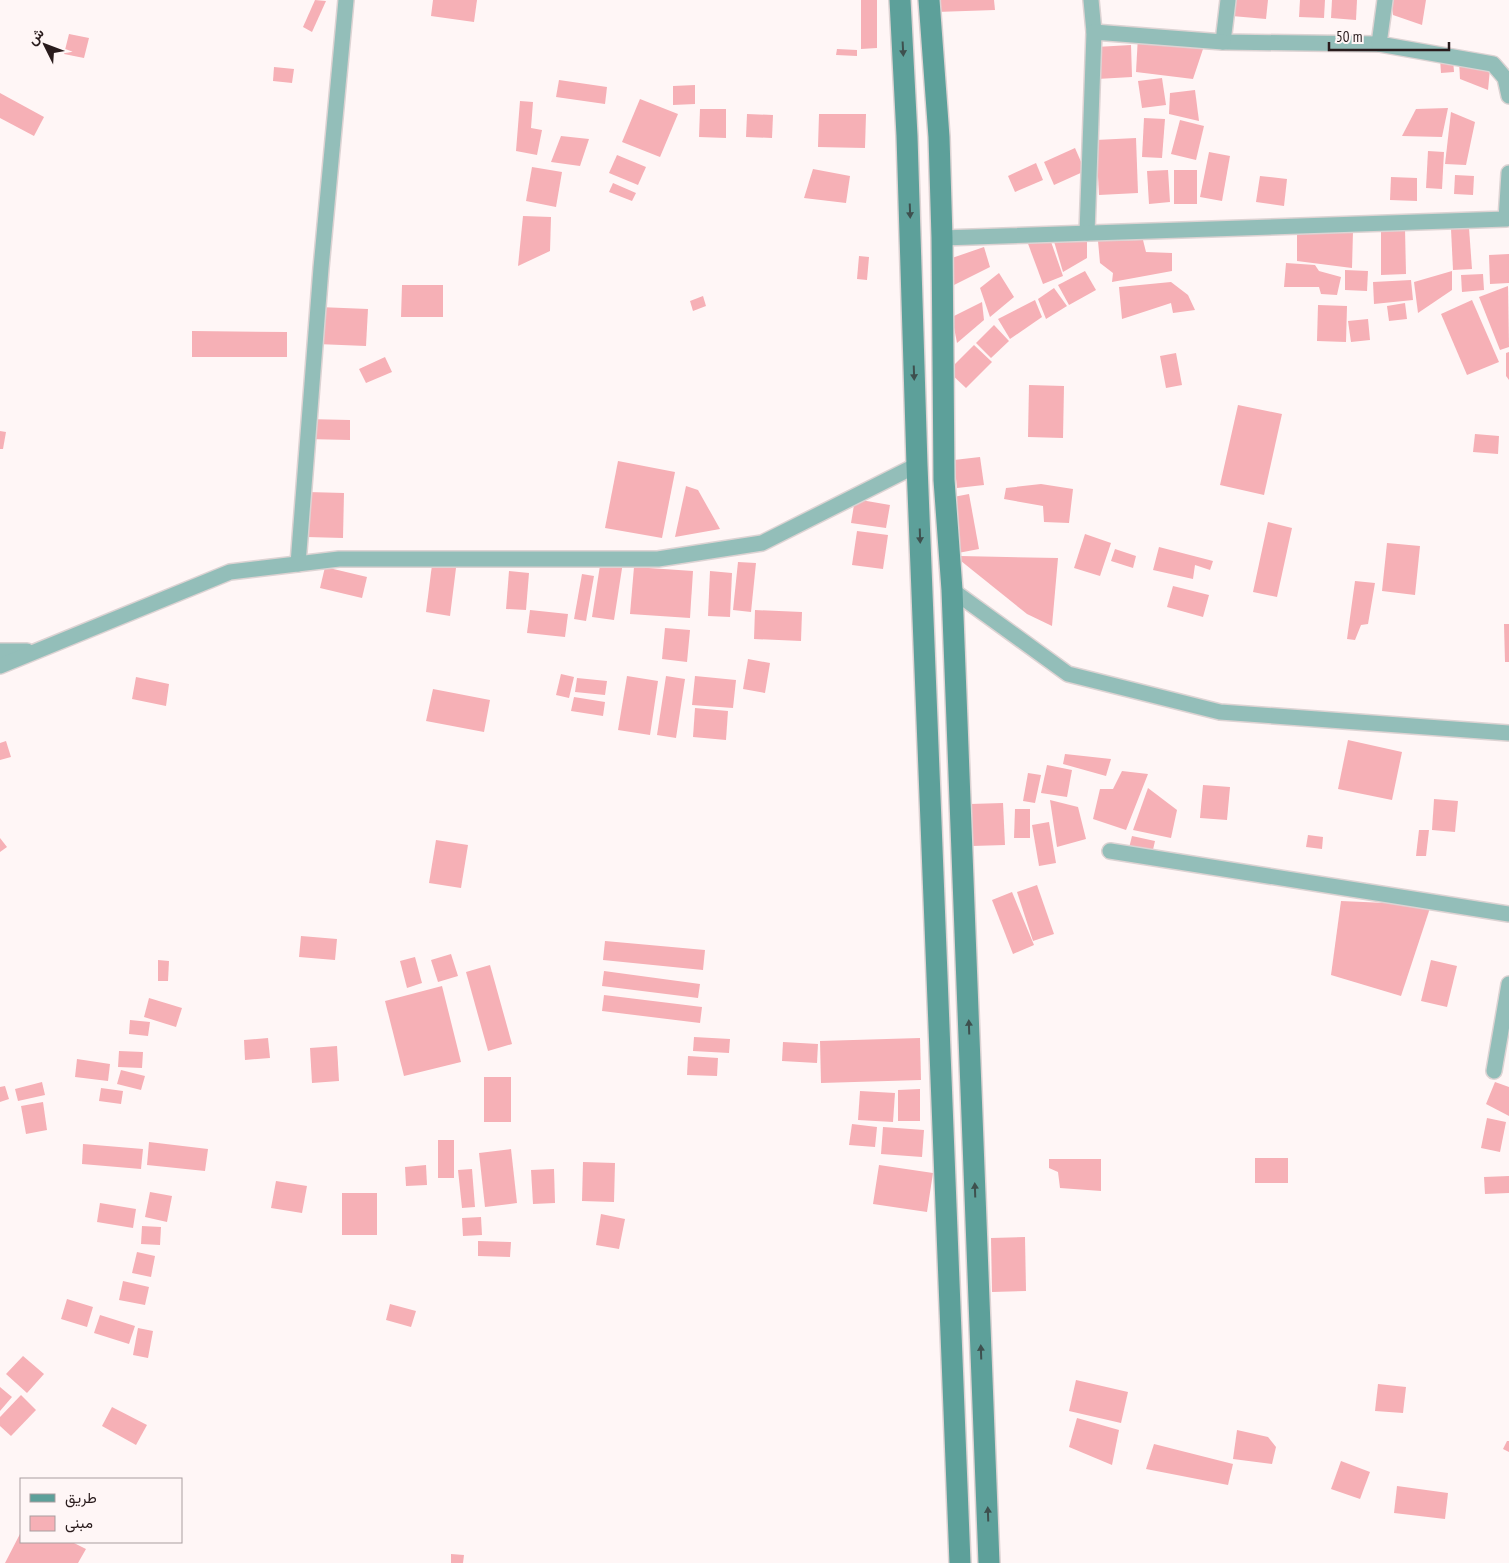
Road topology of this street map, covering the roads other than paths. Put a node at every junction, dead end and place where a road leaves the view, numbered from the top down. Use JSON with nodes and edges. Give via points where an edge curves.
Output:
{"nodes":[{"id":1,"x":346,"y":0,"type":"edge"},
{"id":2,"x":900,"y":0,"type":"edge"},
{"id":3,"x":929,"y":0,"type":"edge"},
{"id":4,"x":1091,"y":0,"type":"edge"},
{"id":5,"x":1228,"y":0,"type":"edge"},
{"id":6,"x":1384,"y":0,"type":"edge"},
{"id":7,"x":1094,"y":32,"type":"junction"},
{"id":8,"x":1223,"y":42,"type":"junction"},
{"id":9,"x":1379,"y":44,"type":"junction"},
{"id":10,"x":1509,"y":96,"type":"edge"},
{"id":11,"x":907,"y":136,"type":"junction"},
{"id":12,"x":938,"y":137,"type":"junction"},
{"id":13,"x":1509,"y":173,"type":"edge"},
{"id":14,"x":1507,"y":219,"type":"edge"},
{"id":15,"x":1087,"y":233,"type":"junction"},
{"id":16,"x":942,"y":238,"type":"junction"},
{"id":17,"x":917,"y":465,"type":"junction"},
{"id":18,"x":298,"y":564,"type":"junction"},
{"id":19,"x":952,"y":590,"type":"junction"},
{"id":20,"x":954,"y":639,"type":"junction"},
{"id":21,"x":924,"y":643,"type":"junction"},
{"id":22,"x":0,"y":651,"type":"edge"},
{"id":23,"x":36,"y":651,"type":"junction"},
{"id":24,"x":0,"y":666,"type":"edge"},
{"id":25,"x":1509,"y":733,"type":"edge"},
{"id":26,"x":1110,"y":851,"type":"dead end"},
{"id":27,"x":1509,"y":914,"type":"edge"},
{"id":28,"x":1509,"y":984,"type":"edge"},
{"id":29,"x":1494,"y":1071,"type":"dead end"},
{"id":30,"x":960,"y":1563,"type":"edge"},
{"id":31,"x":989,"y":1563,"type":"edge"}],
"edges":[{"from":1,"to":18,"type":"street"},
{"from":2,"to":11,"type":"main road","one_way":true},
{"from":3,"to":12,"type":"main road"},
{"from":4,"to":7,"type":"street"},
{"from":5,"to":8,"type":"street"},
{"from":6,"to":9,"type":"street"},
{"from":7,"to":8,"type":"street"},
{"from":7,"to":15,"type":"street"},
{"from":8,"to":9,"type":"street"},
{"from":9,"to":10,"type":"street","via":[[1493,64],[1505,78]]},
{"from":11,"to":12,"type":"main road"},
{"from":11,"to":17,"type":"main road","one_way":true},
{"from":12,"to":16,"type":"main road"},
{"from":13,"to":14,"type":"street"},
{"from":14,"to":15,"type":"street"},
{"from":15,"to":16,"type":"street"},
{"from":16,"to":19,"type":"main road","via":[[944,480]]},
{"from":17,"to":18,"type":"street","via":[[762,543],[658,559],[339,559]]},
{"from":17,"to":21,"type":"main road","one_way":true},
{"from":18,"to":23,"type":"street","via":[[230,572]]},
{"from":19,"to":20,"type":"main road"},
{"from":19,"to":25,"type":"street","via":[[1068,674],[1220,712]]},
{"from":20,"to":21,"type":"main road"},
{"from":31,"to":20,"type":"main road","one_way":true},
{"from":21,"to":30,"type":"main road"},
{"from":22,"to":23,"type":"street"},
{"from":23,"to":24,"type":"street"},
{"from":26,"to":27,"type":"street"},
{"from":28,"to":29,"type":"street"}]}
